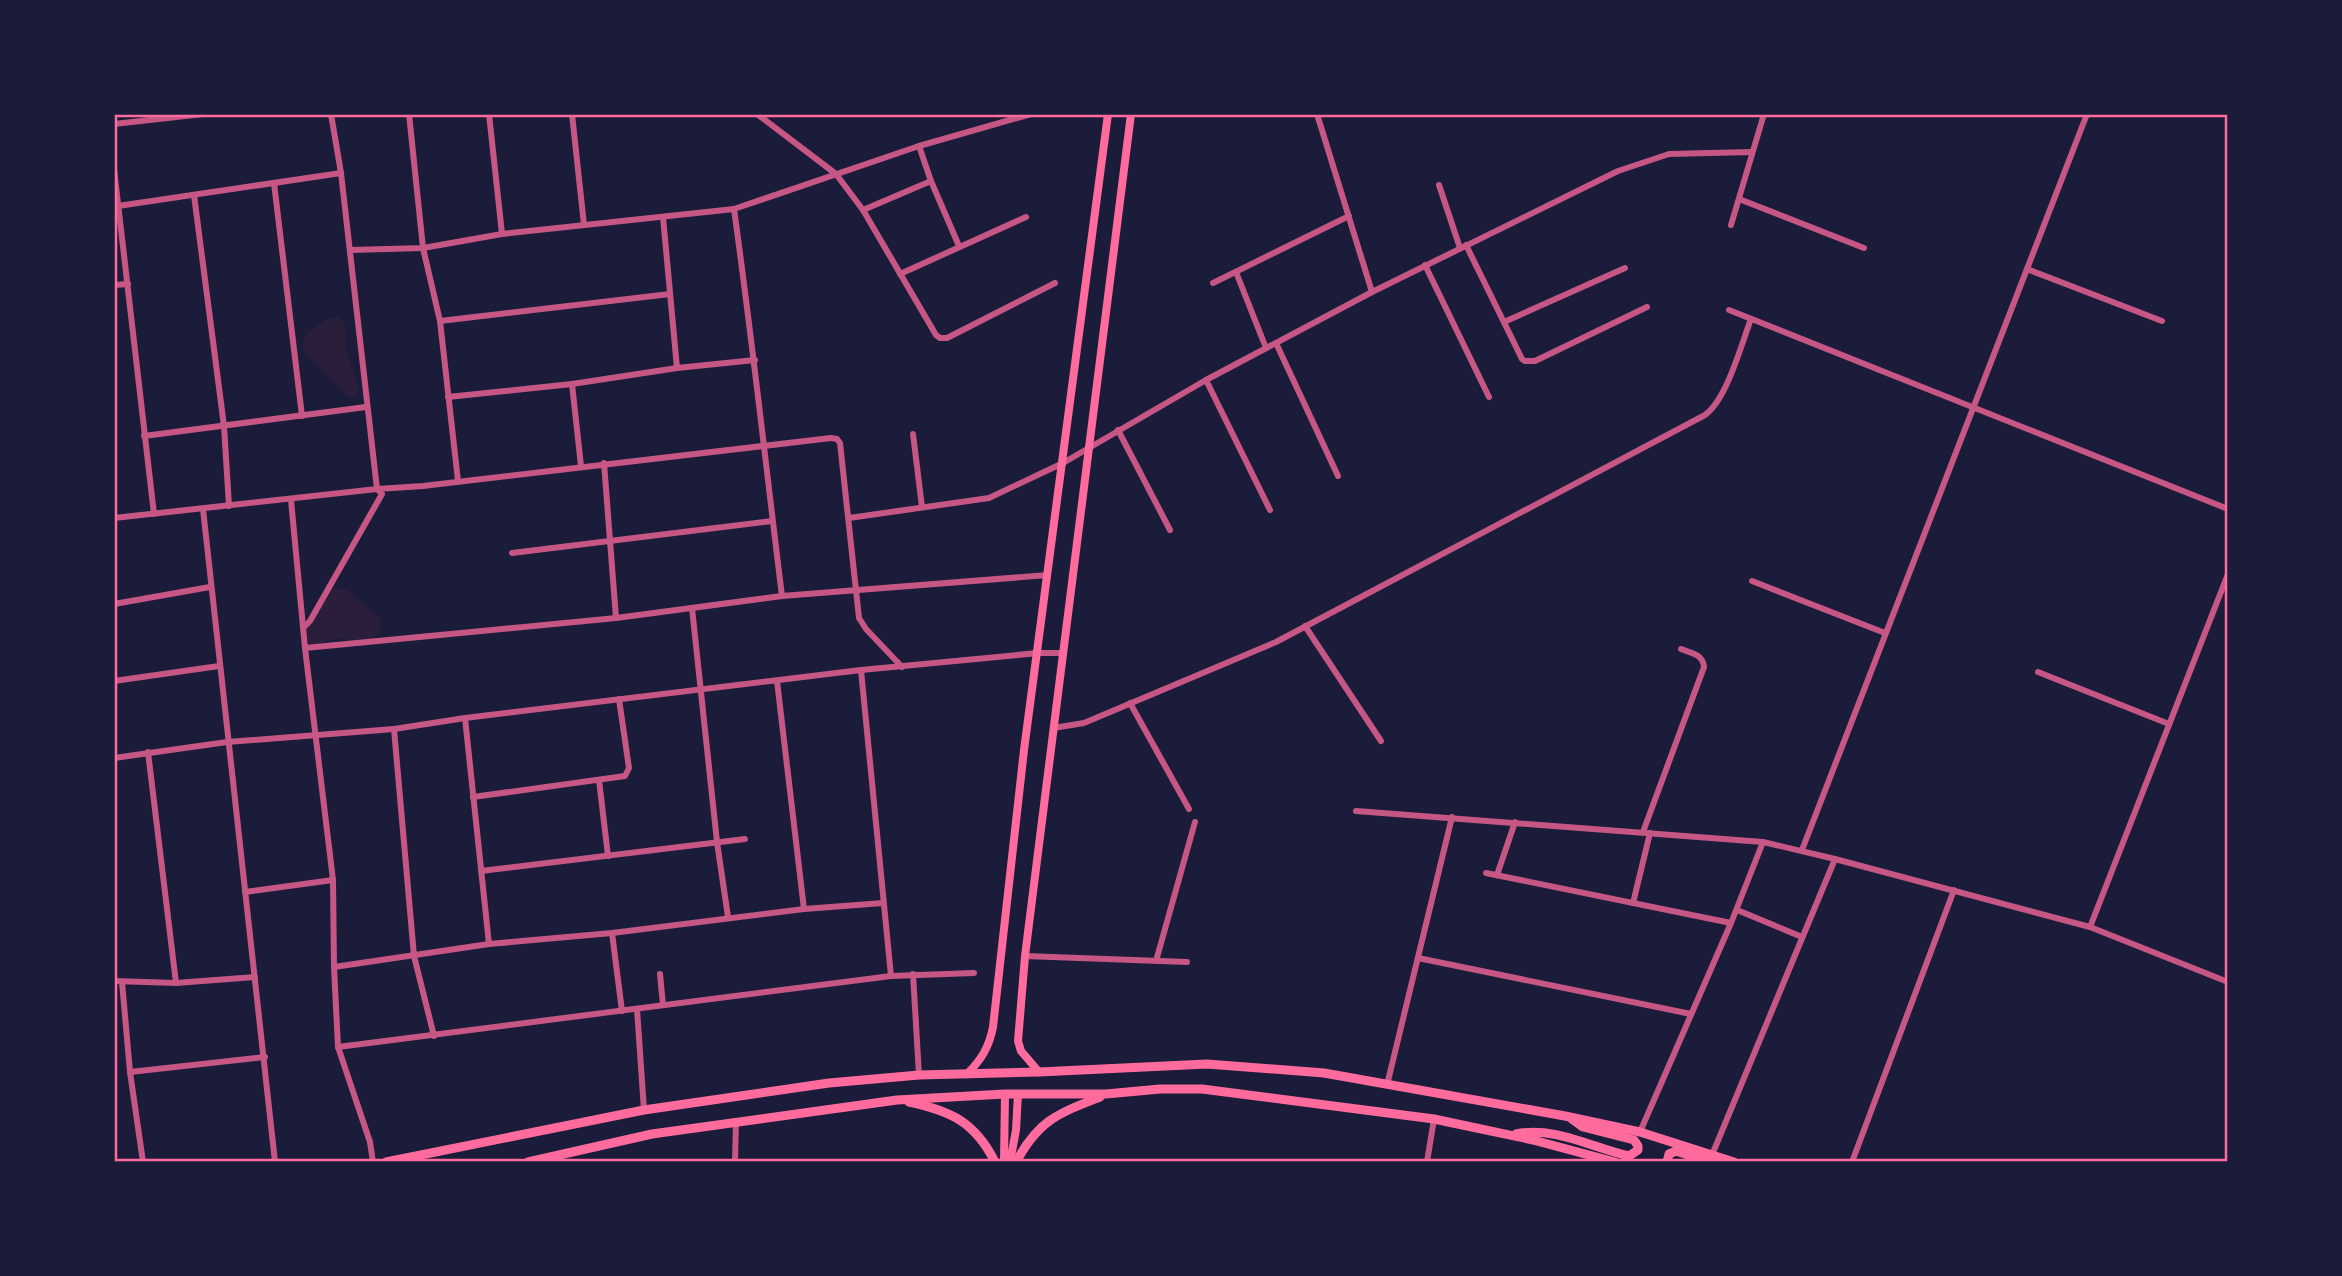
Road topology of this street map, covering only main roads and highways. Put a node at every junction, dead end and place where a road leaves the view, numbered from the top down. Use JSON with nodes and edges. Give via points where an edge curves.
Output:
{"nodes":[{"id":1,"x":1108,"y":114,"type":"edge"},
{"id":2,"x":1131,"y":114,"type":"edge"},
{"id":3,"x":1039,"y":1072,"type":"junction"},
{"id":4,"x":967,"y":1074,"type":"junction"},
{"id":5,"x":1005,"y":1094,"type":"junction"},
{"id":6,"x":1018,"y":1094,"type":"junction"},
{"id":7,"x":1106,"y":1094,"type":"junction"},
{"id":8,"x":897,"y":1100,"type":"junction"},
{"id":9,"x":1571,"y":1117,"type":"junction"},
{"id":10,"x":1511,"y":1135,"type":"junction"},
{"id":11,"x":1711,"y":1158,"type":"edge"},
{"id":12,"x":425,"y":1159,"type":"edge"},
{"id":13,"x":386,"y":1162,"type":"edge"},
{"id":14,"x":528,"y":1162,"type":"edge"},
{"id":15,"x":995,"y":1162,"type":"edge"},
{"id":16,"x":1004,"y":1162,"type":"edge"},
{"id":17,"x":1010,"y":1162,"type":"edge"},
{"id":18,"x":1016,"y":1162,"type":"edge"},
{"id":19,"x":1615,"y":1162,"type":"edge"},
{"id":20,"x":1667,"y":1162,"type":"edge"},
{"id":21,"x":1734,"y":1162,"type":"edge"}],
"edges":[{"from":1,"to":4,"type":"main road","via":[[1024,750],[993,1027],[987,1050]]},
{"from":2,"to":3,"type":"main road","via":[[1025,956],[1018,1041]]},
{"from":3,"to":4,"type":"main road"},
{"from":3,"to":9,"type":"main road","via":[[1240,1065],[1324,1073]]},
{"from":4,"to":12,"type":"main road","via":[[829,1083],[644,1110]]},
{"from":5,"to":6,"type":"main road"},
{"from":5,"to":8,"type":"main road"},
{"from":5,"to":16,"type":"main road"},
{"from":6,"to":7,"type":"main road"},
{"from":6,"to":17,"type":"main road"},
{"from":7,"to":10,"type":"main road","via":[[1202,1089],[1434,1119]]},
{"from":7,"to":18,"type":"main road","via":[[1051,1119],[1035,1133]]},
{"from":8,"to":14,"type":"main road","via":[[652,1134]]},
{"from":8,"to":15,"type":"main road","via":[[941,1110],[962,1121],[980,1137]]},
{"from":9,"to":10,"type":"main road","via":[[1583,1127],[1634,1140],[1638,1150],[1629,1156],[1548,1133]]},
{"from":9,"to":11,"type":"main road","via":[[1640,1132]]},
{"from":10,"to":19,"type":"main road"},
{"from":11,"to":20,"type":"main road","via":[[1676,1150]]},
{"from":11,"to":21,"type":"main road"},
{"from":12,"to":13,"type":"main road"}]}
